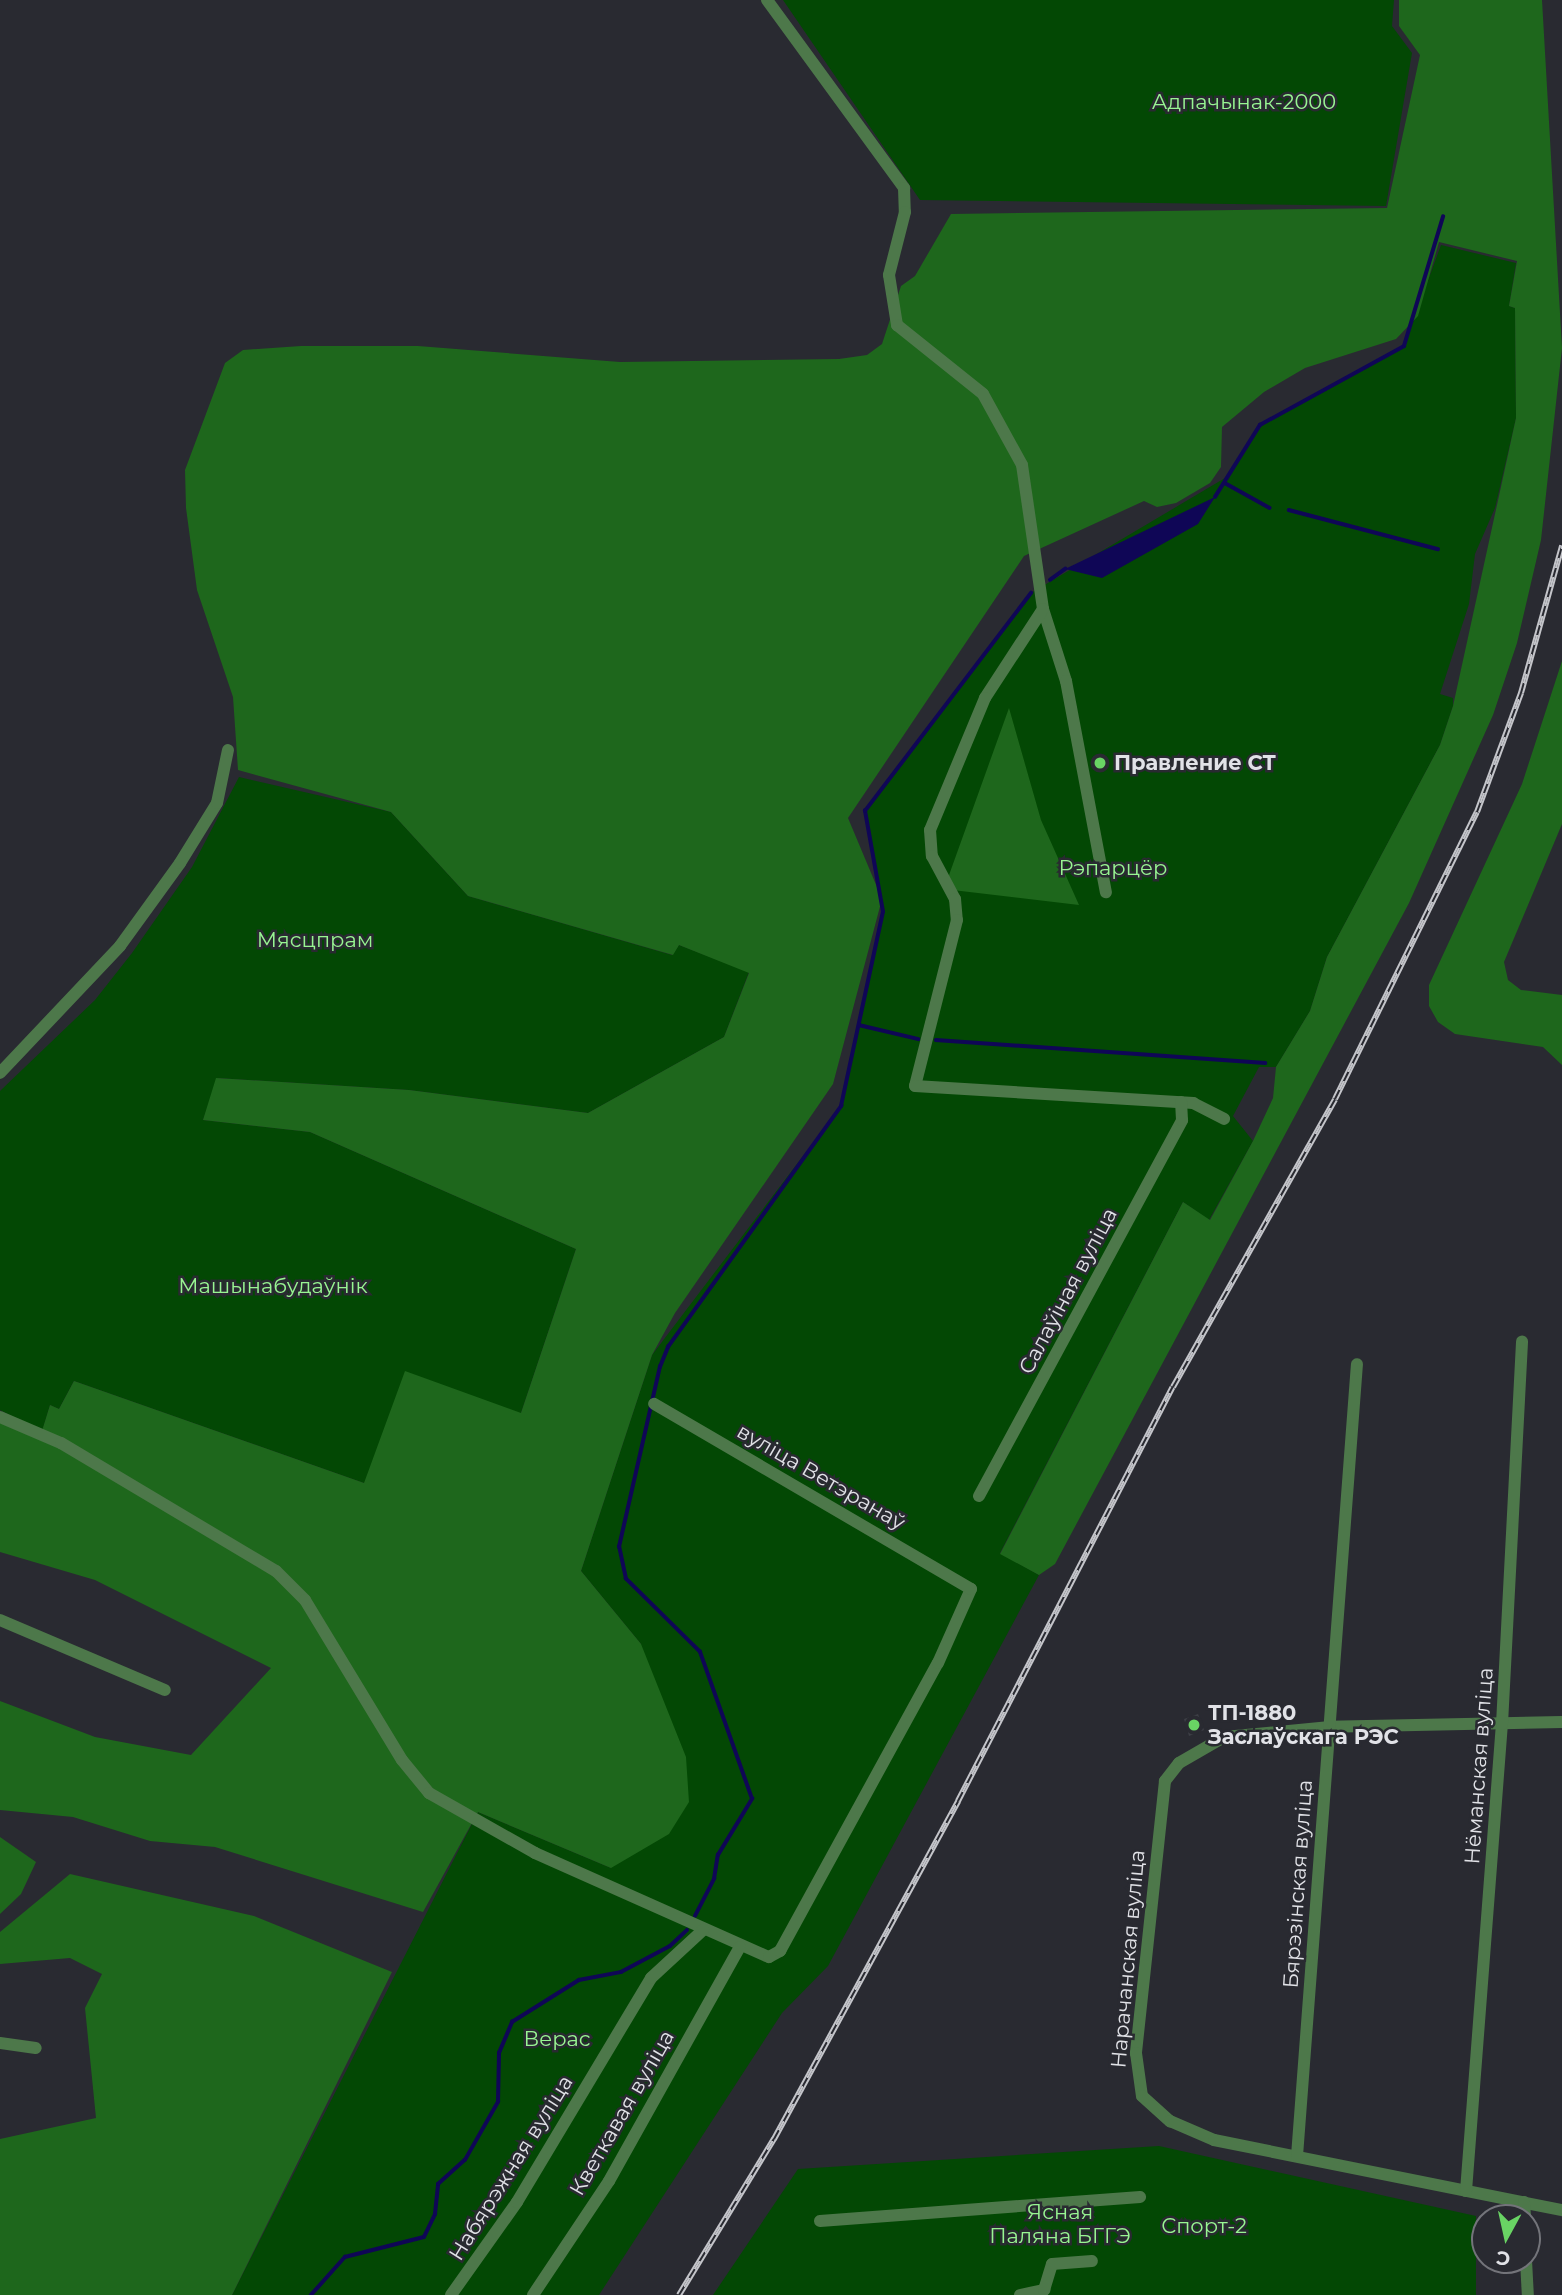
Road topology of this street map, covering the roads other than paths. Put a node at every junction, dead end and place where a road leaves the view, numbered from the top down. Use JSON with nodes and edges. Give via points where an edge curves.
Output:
{"nodes":[{"id":1,"x":767,"y":0,"type":"edge"},
{"id":2,"x":1043,"y":609,"type":"junction"},
{"id":3,"x":228,"y":750,"type":"dead end"},
{"id":4,"x":1106,"y":892,"type":"dead end"},
{"id":5,"x":0,"y":1073,"type":"edge"},
{"id":6,"x":1181,"y":1102,"type":"junction"},
{"id":7,"x":1224,"y":1119,"type":"dead end"},
{"id":8,"x":1522,"y":1342,"type":"dead end"},
{"id":9,"x":1357,"y":1364,"type":"dead end"},
{"id":10,"x":654,"y":1404,"type":"dead end"},
{"id":11,"x":0,"y":1417,"type":"edge"},
{"id":12,"x":979,"y":1496,"type":"dead end"},
{"id":13,"x":0,"y":1620,"type":"edge"},
{"id":14,"x":165,"y":1690,"type":"dead end"},
{"id":15,"x":1562,"y":1722,"type":"edge"},
{"id":16,"x":1502,"y":1724,"type":"junction"},
{"id":17,"x":1330,"y":1727,"type":"junction"},
{"id":18,"x":703,"y":1930,"type":"junction"},
{"id":19,"x":740,"y":1947,"type":"junction"},
{"id":20,"x":0,"y":2043,"type":"edge"},
{"id":21,"x":36,"y":2048,"type":"dead end"},
{"id":22,"x":1297,"y":2157,"type":"junction"},
{"id":23,"x":1466,"y":2192,"type":"junction"},
{"id":24,"x":1140,"y":2197,"type":"dead end"},
{"id":25,"x":1524,"y":2202,"type":"joint"},
{"id":26,"x":1562,"y":2210,"type":"edge"},
{"id":27,"x":820,"y":2221,"type":"dead end"},
{"id":28,"x":1092,"y":2261,"type":"dead end"},
{"id":29,"x":1527,"y":2274,"type":"edge"},
{"id":30,"x":451,"y":2295,"type":"edge"},
{"id":31,"x":533,"y":2295,"type":"edge"},
{"id":32,"x":1020,"y":2295,"type":"edge"},
{"id":33,"x":1528,"y":2295,"type":"edge"}],
"edges":[{"from":1,"to":2,"type":"street","via":[[897,172],[905,212],[889,275],[890,308],[897,325],[983,394],[1002,421],[1022,465]]},
{"from":2,"to":4,"type":"street","via":[[1066,681]]},
{"from":2,"to":6,"type":"street","via":[[985,698],[930,830],[932,856],[955,899],[957,919],[915,1086]]},
{"from":3,"to":5,"type":"street","via":[[217,803],[180,863],[120,946]]},
{"from":6,"to":7,"type":"street","via":[[1201,1105]]},
{"from":6,"to":12,"type":"street","name":"Салаўіная вуліца","via":[[1182,1119]]},
{"from":8,"to":16,"type":"street","name":"Нёманская вуліца"},
{"from":9,"to":17,"type":"street","name":"Бярэзінская вуліца"},
{"from":10,"to":19,"type":"street","name":"вуліца Ветэранаў","via":[[968,1584],[971,1598],[780,1951],[763,1958]]},
{"from":11,"to":18,"type":"street","via":[[61,1443],[276,1571],[305,1600],[402,1760],[429,1793],[481,1827]]},
{"from":13,"to":14,"type":"street"},
{"from":15,"to":16,"type":"street"},
{"from":16,"to":17,"type":"street"},
{"from":16,"to":23,"type":"street","name":"Нёманская вуліца"},
{"from":17,"to":22,"type":"street","name":"Бярэзінская вуліца"},
{"from":17,"to":22,"type":"street","name":"Нарачанская вуліца","via":[[1224,1737],[1179,1763],[1165,1781],[1136,2043],[1142,2096],[1170,2121],[1214,2140]]},
{"from":18,"to":19,"type":"street"},
{"from":18,"to":30,"type":"street","name":"Набярэжная вуліца","via":[[651,1978],[517,2203]]},
{"from":19,"to":31,"type":"street","name":"Кветкавая вуліца","via":[[609,2181]]},
{"from":20,"to":21,"type":"street"},
{"from":22,"to":23,"type":"street","name":"Нарачанская вуліца"},
{"from":23,"to":25,"type":"street","name":"Нарачанская вуліца"},
{"from":24,"to":27,"type":"street"},
{"from":25,"to":26,"type":"street","name":"Нарачанская вуліца"},
{"from":28,"to":32,"type":"street","via":[[1052,2264],[1044,2290]]},
{"from":29,"to":33,"type":"street"}]}
